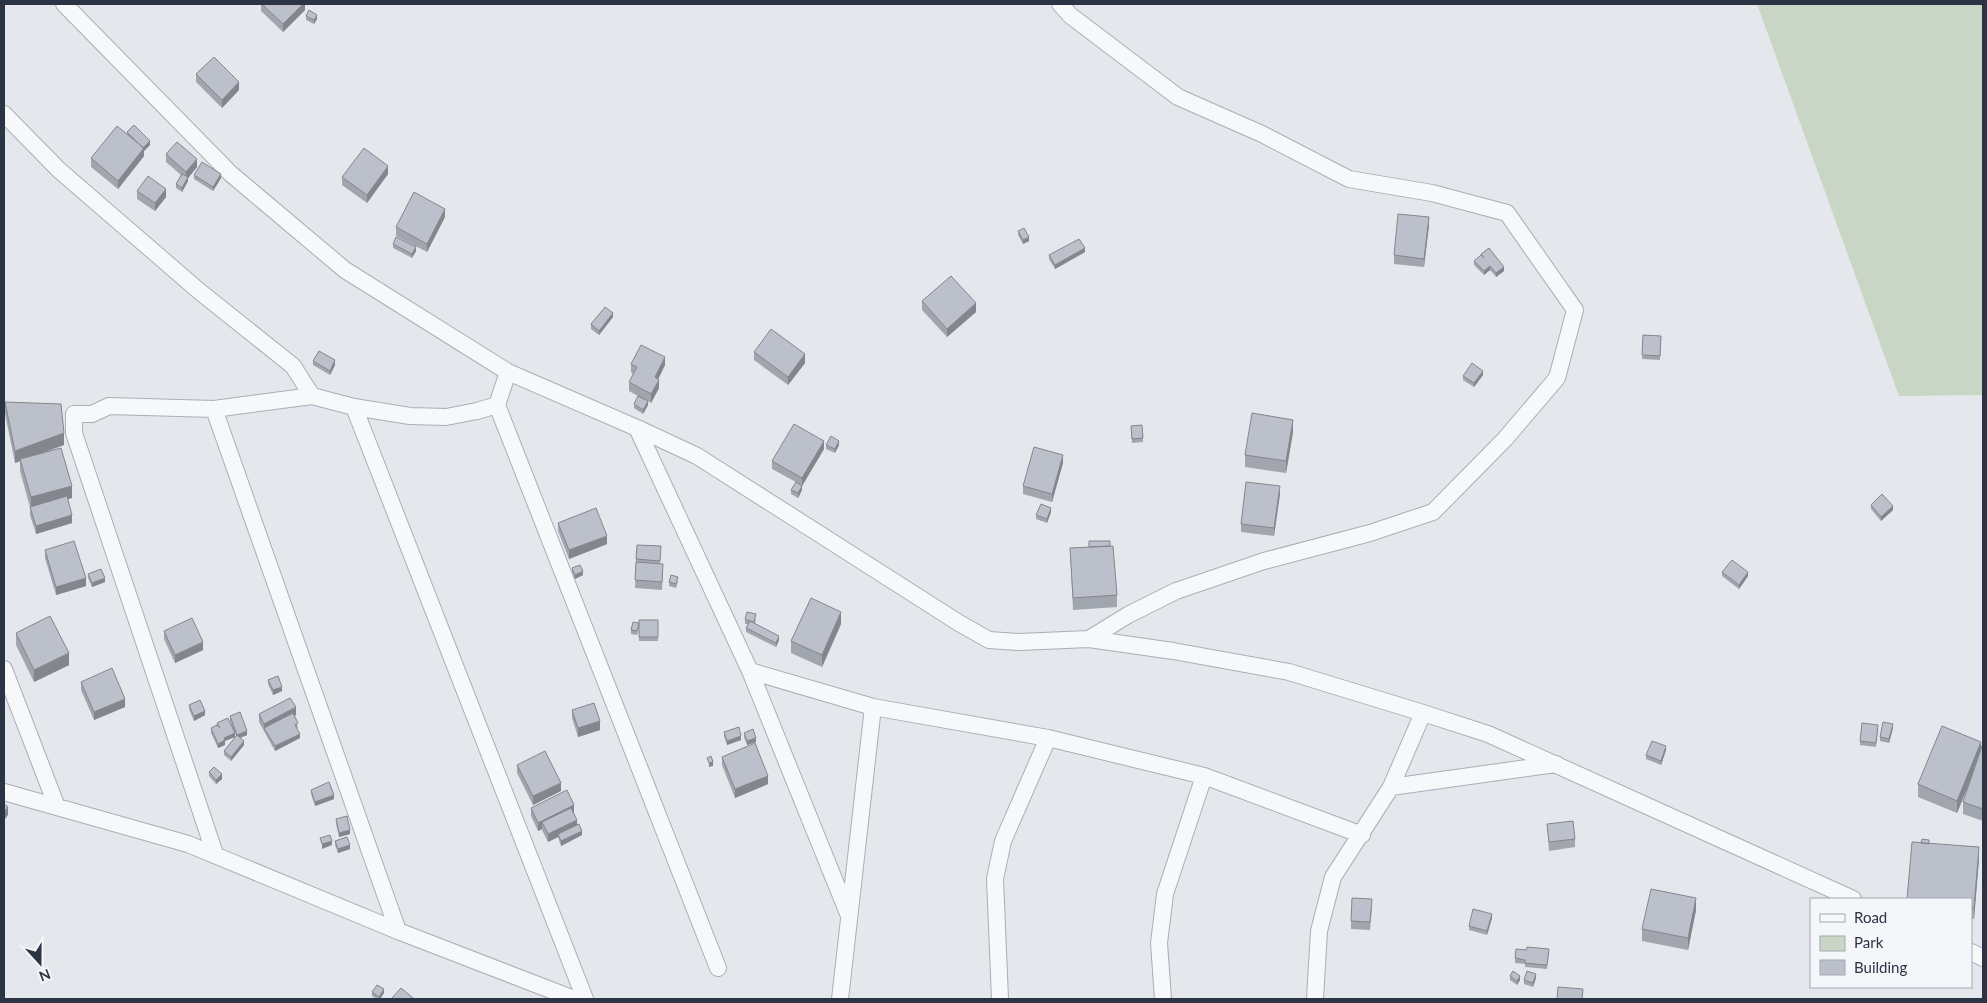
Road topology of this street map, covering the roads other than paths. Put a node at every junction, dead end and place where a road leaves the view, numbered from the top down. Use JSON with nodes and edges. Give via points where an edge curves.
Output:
{"nodes":[{"id":1,"x":64,"y":4,"type":"edge"},
{"id":2,"x":1060,"y":4,"type":"edge"},
{"id":3,"x":4,"y":114,"type":"edge"},
{"id":4,"x":508,"y":372,"type":"junction"},
{"id":5,"x":312,"y":396,"type":"junction"},
{"id":6,"x":497,"y":405,"type":"junction"},
{"id":7,"x":354,"y":407,"type":"junction"},
{"id":8,"x":214,"y":409,"type":"junction"},
{"id":9,"x":56,"y":413,"type":"edge"},
{"id":10,"x":74,"y":414,"type":"junction"},
{"id":11,"x":637,"y":428,"type":"junction"},
{"id":12,"x":1089,"y":639,"type":"junction"},
{"id":13,"x":4,"y":668,"type":"edge"},
{"id":14,"x":750,"y":671,"type":"junction"},
{"id":15,"x":873,"y":707,"type":"junction"},
{"id":16,"x":1423,"y":713,"type":"junction"},
{"id":17,"x":1048,"y":738,"type":"junction"},
{"id":18,"x":1556,"y":764,"type":"junction"},
{"id":19,"x":1204,"y":776,"type":"junction"},
{"id":20,"x":1391,"y":787,"type":"junction"},
{"id":21,"x":4,"y":792,"type":"edge"},
{"id":22,"x":57,"y":807,"type":"junction"},
{"id":23,"x":1362,"y":835,"type":"junction"},
{"id":24,"x":215,"y":854,"type":"junction"},
{"id":25,"x":1851,"y":898,"type":"edge"},
{"id":26,"x":848,"y":916,"type":"junction"},
{"id":27,"x":398,"y":931,"type":"junction"},
{"id":28,"x":718,"y":968,"type":"dead end"},
{"id":29,"x":574,"y":999,"type":"edge"},
{"id":30,"x":585,"y":999,"type":"edge"},
{"id":31,"x":840,"y":999,"type":"edge"},
{"id":32,"x":1000,"y":999,"type":"edge"},
{"id":33,"x":1163,"y":999,"type":"edge"},
{"id":34,"x":1315,"y":999,"type":"edge"}],
"edges":[{"from":1,"to":4,"type":"street","via":[[231,174],[345,270]]},
{"from":2,"to":12,"type":"street","via":[[1071,16],[1178,97],[1262,134],[1349,179],[1432,193],[1507,213],[1575,310],[1557,378],[1505,439],[1433,512],[1370,533],[1264,561],[1176,591]]},
{"from":3,"to":5,"type":"street","via":[[59,170],[199,291],[293,366]]},
{"from":4,"to":6,"type":"street"},
{"from":4,"to":11,"type":"street"},
{"from":5,"to":7,"type":"street"},
{"from":5,"to":8,"type":"street"},
{"from":6,"to":7,"type":"street","via":[[446,416],[410,416]]},
{"from":6,"to":28,"type":"street"},
{"from":7,"to":30,"type":"street"},
{"from":8,"to":10,"type":"street","via":[[109,406],[92,414]]},
{"from":8,"to":27,"type":"street"},
{"from":9,"to":10,"type":"street"},
{"from":10,"to":24,"type":"street","via":[[74,433]]},
{"from":11,"to":12,"type":"street","via":[[697,456],[989,640]]},
{"from":11,"to":14,"type":"street"},
{"from":12,"to":16,"type":"street","via":[[1289,672]]},
{"from":13,"to":22,"type":"street"},
{"from":14,"to":15,"type":"street"},
{"from":14,"to":26,"type":"street"},
{"from":15,"to":17,"type":"street"},
{"from":15,"to":26,"type":"street"},
{"from":16,"to":18,"type":"street","via":[[1488,734]]},
{"from":16,"to":20,"type":"street"},
{"from":17,"to":19,"type":"street"},
{"from":17,"to":32,"type":"street","via":[[1003,841],[995,879]]},
{"from":18,"to":20,"type":"street"},
{"from":18,"to":25,"type":"street"},
{"from":19,"to":23,"type":"street"},
{"from":19,"to":33,"type":"street","via":[[1165,894],[1159,943]]},
{"from":20,"to":23,"type":"street"},
{"from":21,"to":22,"type":"street"},
{"from":22,"to":24,"type":"street"},
{"from":23,"to":34,"type":"street","via":[[1333,877],[1319,931]]},
{"from":24,"to":27,"type":"street"},
{"from":26,"to":31,"type":"street"},
{"from":27,"to":29,"type":"street"}]}
